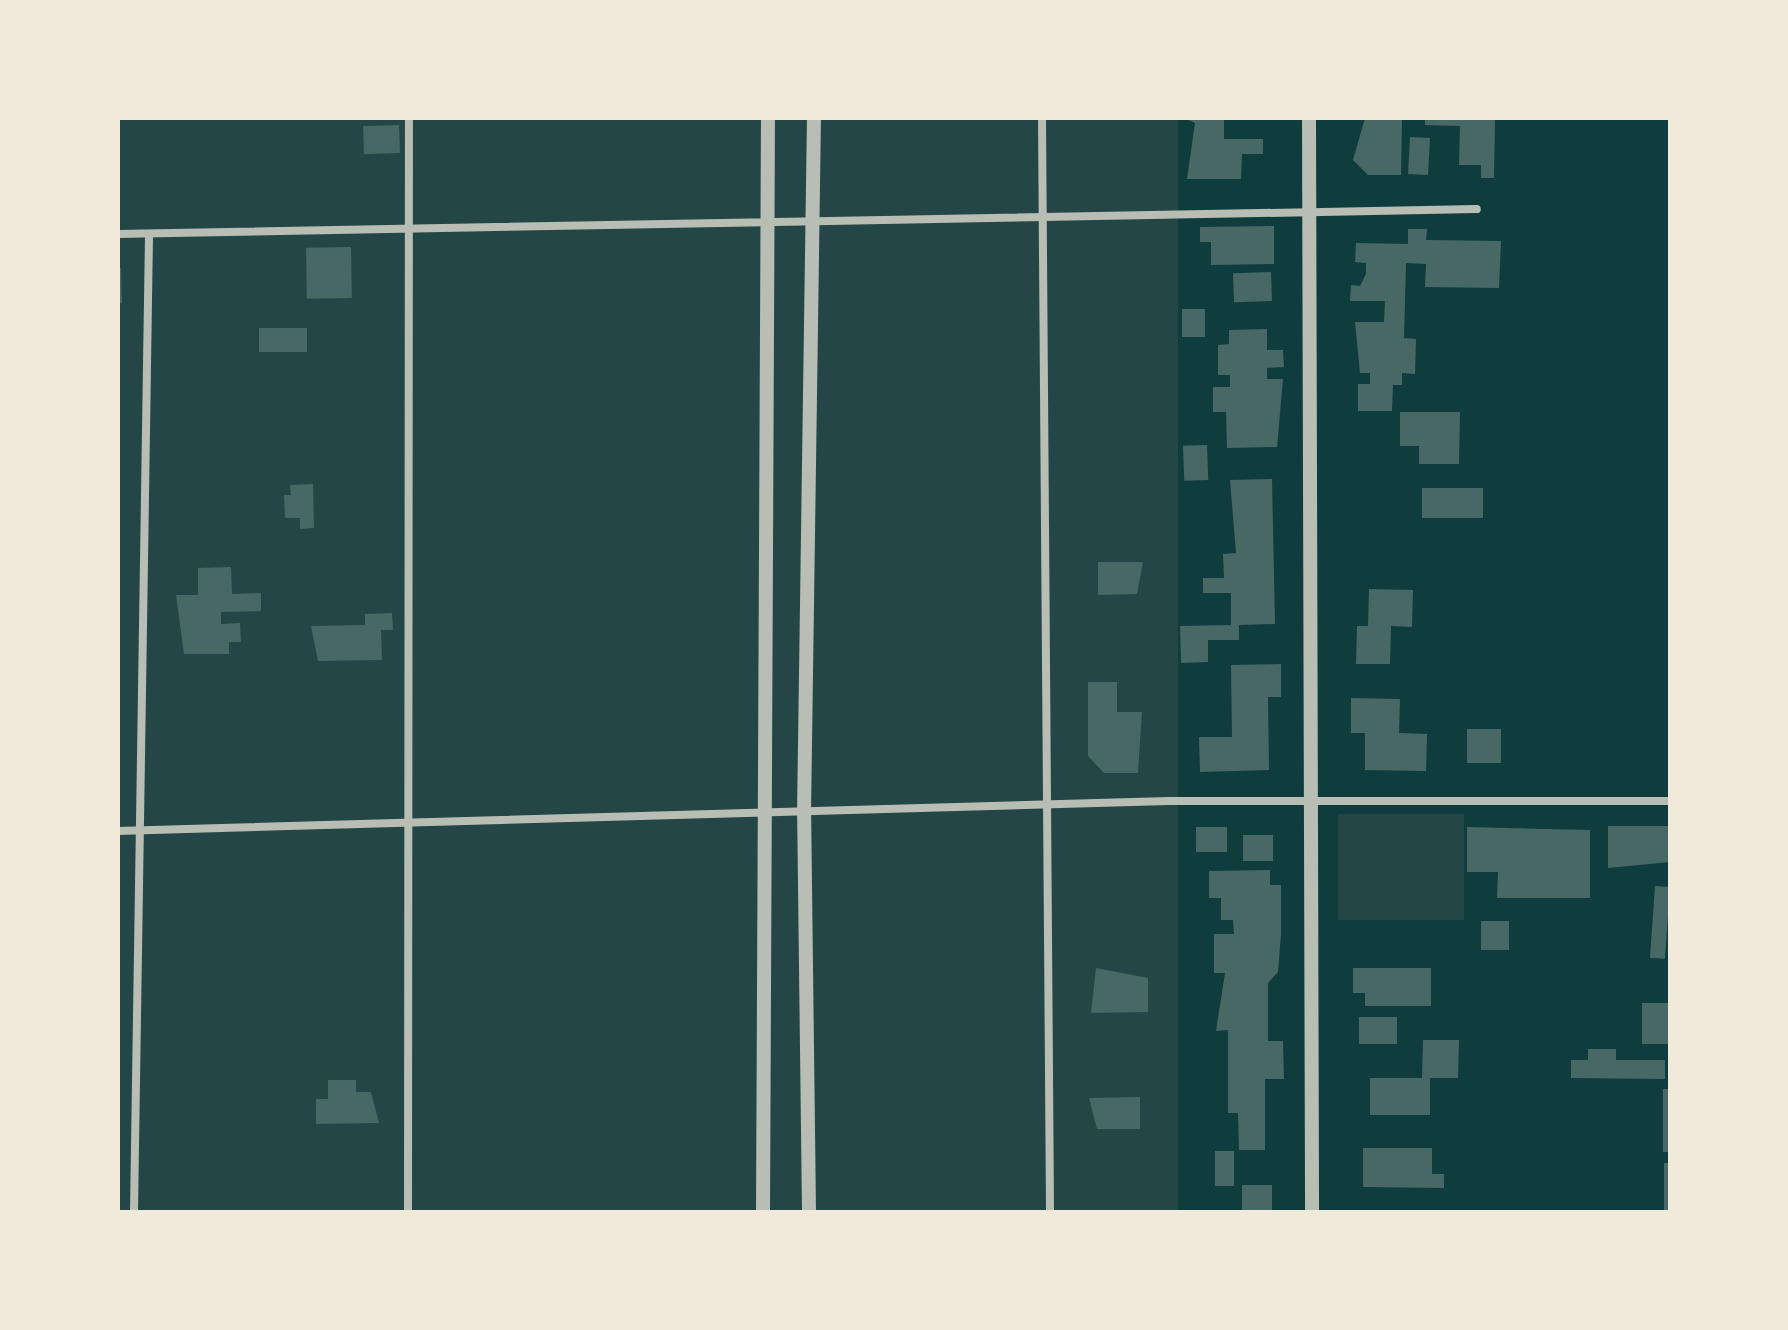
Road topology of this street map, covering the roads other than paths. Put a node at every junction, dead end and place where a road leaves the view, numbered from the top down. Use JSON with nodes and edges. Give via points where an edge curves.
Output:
{"nodes":[{"id":1,"x":409,"y":118,"type":"edge"},
{"id":2,"x":768,"y":118,"type":"edge"},
{"id":3,"x":814,"y":118,"type":"edge"},
{"id":4,"x":1042,"y":118,"type":"edge"},
{"id":5,"x":1309,"y":118,"type":"edge"},
{"id":6,"x":1309,"y":209,"type":"junction"},
{"id":7,"x":1477,"y":209,"type":"dead end"},
{"id":8,"x":1042,"y":213,"type":"junction"},
{"id":9,"x":814,"y":218,"type":"junction"},
{"id":10,"x":768,"y":219,"type":"junction"},
{"id":11,"x":409,"y":226,"type":"junction"},
{"id":12,"x":118,"y":234,"type":"edge"},
{"id":13,"x":149,"y":234,"type":"junction"},
{"id":14,"x":1313,"y":800,"type":"junction"},
{"id":15,"x":1670,"y":801,"type":"edge"},
{"id":16,"x":1051,"y":804,"type":"junction"},
{"id":17,"x":804,"y":814,"type":"junction"},
{"id":18,"x":764,"y":815,"type":"junction"},
{"id":19,"x":406,"y":826,"type":"junction"},
{"id":20,"x":118,"y":831,"type":"edge"},
{"id":21,"x":138,"y":831,"type":"junction"},
{"id":22,"x":134,"y":1212,"type":"edge"},
{"id":23,"x":408,"y":1212,"type":"edge"},
{"id":24,"x":763,"y":1212,"type":"edge"},
{"id":25,"x":809,"y":1212,"type":"edge"},
{"id":26,"x":1050,"y":1212,"type":"edge"},
{"id":27,"x":1312,"y":1212,"type":"edge"}],
"edges":[{"from":1,"to":11,"type":"street"},
{"from":2,"to":10,"type":"street"},
{"from":3,"to":9,"type":"street"},
{"from":4,"to":8,"type":"street"},
{"from":5,"to":6,"type":"street"},
{"from":6,"to":7,"type":"street"},
{"from":6,"to":8,"type":"street"},
{"from":6,"to":14,"type":"street"},
{"from":8,"to":9,"type":"street"},
{"from":8,"to":16,"type":"street"},
{"from":9,"to":10,"type":"street"},
{"from":9,"to":17,"type":"street"},
{"from":10,"to":11,"type":"street"},
{"from":10,"to":18,"type":"street"},
{"from":11,"to":13,"type":"street"},
{"from":11,"to":19,"type":"street"},
{"from":12,"to":13,"type":"street"},
{"from":13,"to":21,"type":"street"},
{"from":14,"to":15,"type":"street"},
{"from":14,"to":16,"type":"street"},
{"from":14,"to":27,"type":"street"},
{"from":16,"to":17,"type":"street"},
{"from":16,"to":26,"type":"street"},
{"from":17,"to":18,"type":"street"},
{"from":17,"to":25,"type":"street"},
{"from":18,"to":19,"type":"street"},
{"from":18,"to":24,"type":"street"},
{"from":19,"to":21,"type":"street"},
{"from":19,"to":23,"type":"street"},
{"from":20,"to":21,"type":"street"},
{"from":21,"to":22,"type":"street"}]}
